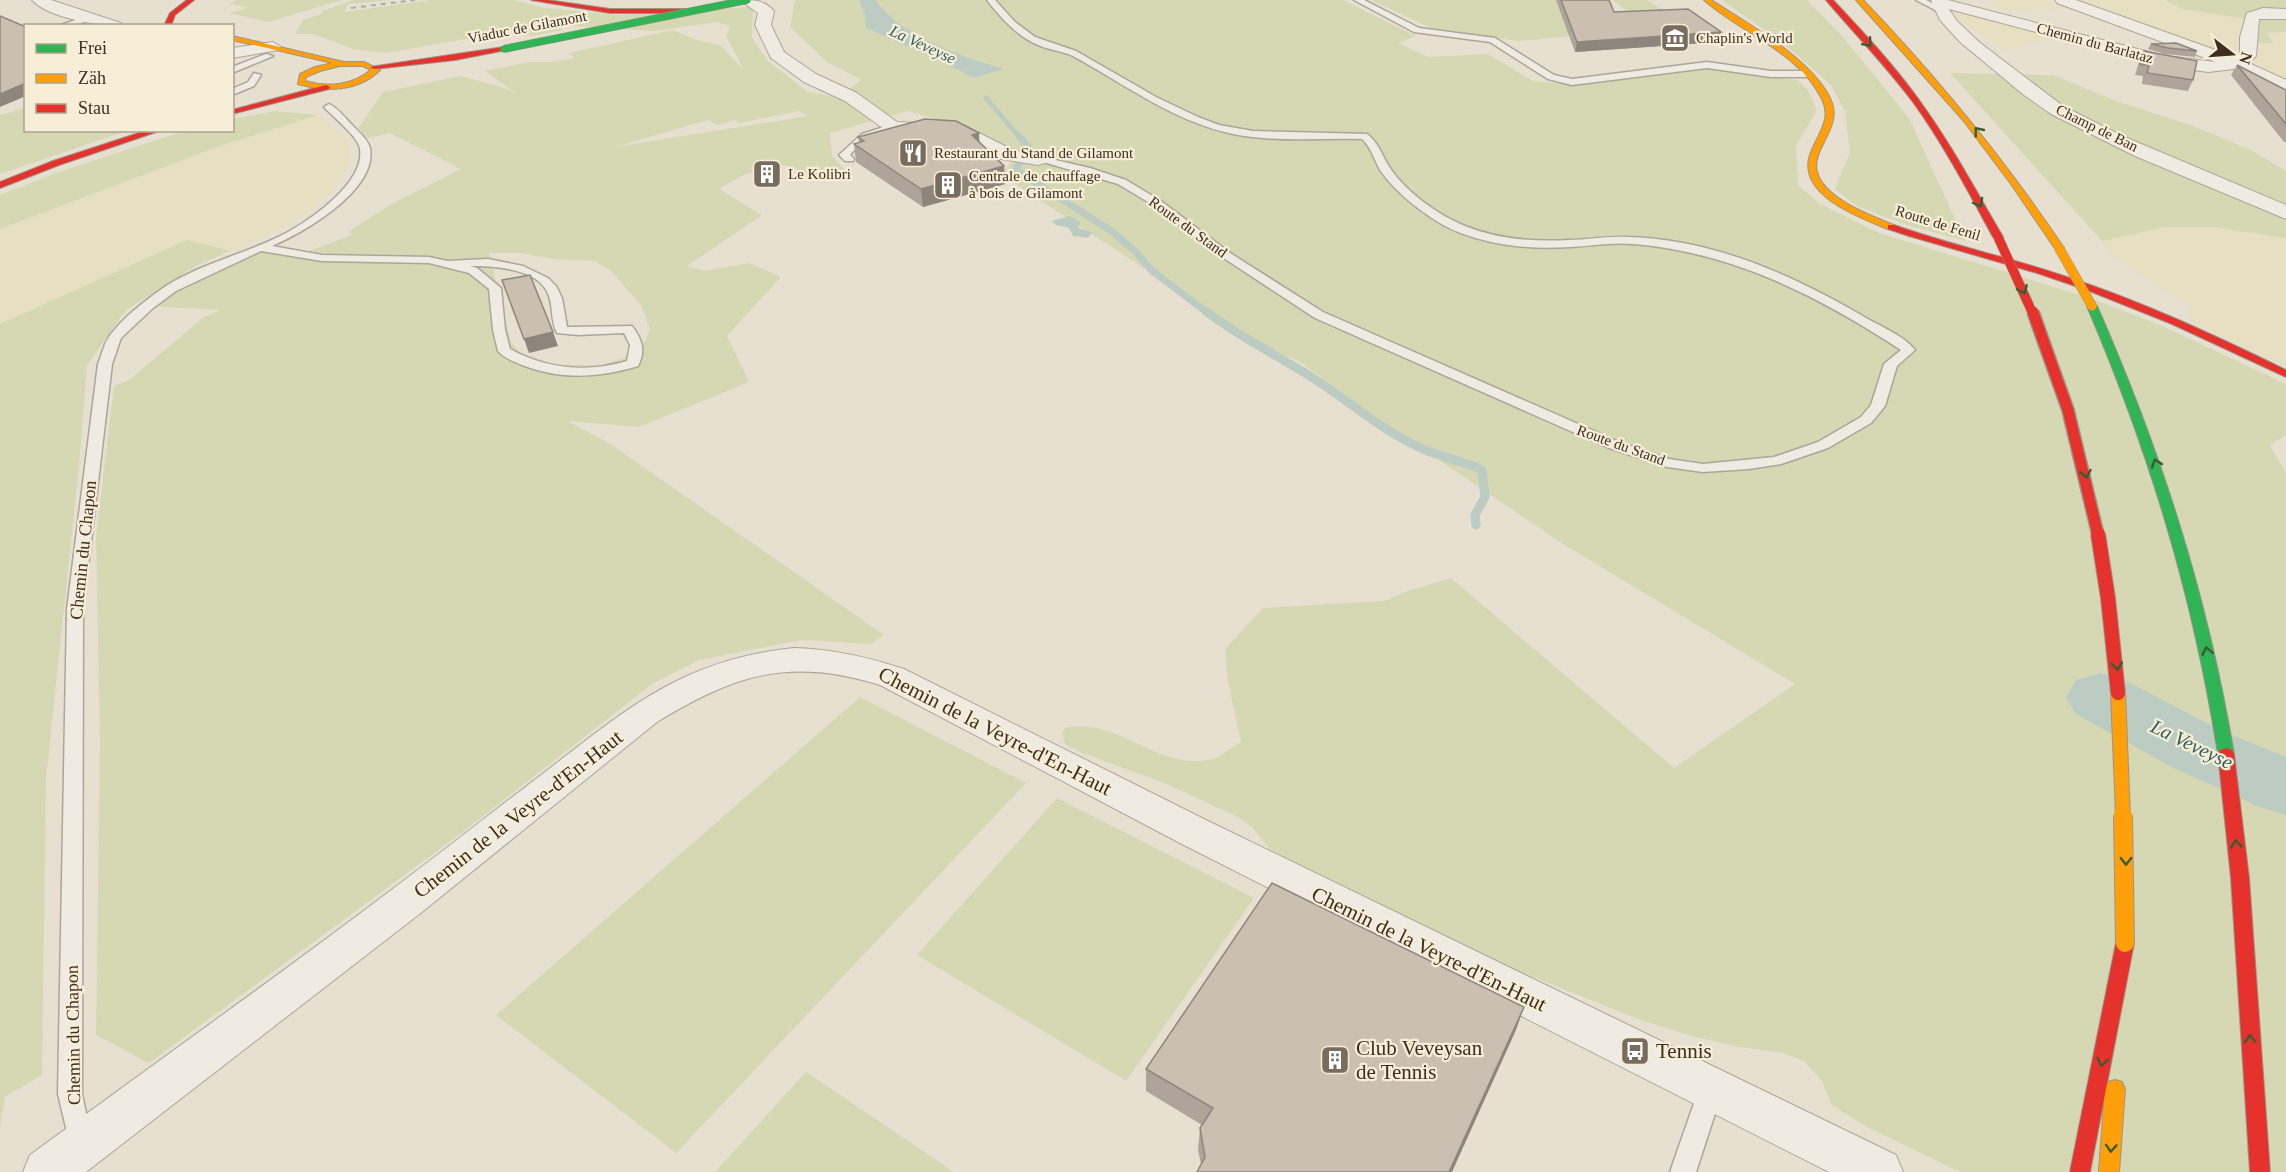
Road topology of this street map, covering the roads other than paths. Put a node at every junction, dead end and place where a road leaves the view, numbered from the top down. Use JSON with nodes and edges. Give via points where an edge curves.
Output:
{"nodes":[{"id":1,"x":39,"y":0,"type":"edge"},
{"id":2,"x":534,"y":0,"type":"edge"},
{"id":3,"x":564,"y":0,"type":"edge"},
{"id":4,"x":731,"y":0,"type":"edge"},
{"id":5,"x":751,"y":0,"type":"edge"},
{"id":6,"x":991,"y":0,"type":"edge"},
{"id":7,"x":1358,"y":0,"type":"edge"},
{"id":8,"x":1707,"y":0,"type":"edge"},
{"id":9,"x":1829,"y":0,"type":"edge"},
{"id":10,"x":1859,"y":0,"type":"edge"},
{"id":11,"x":1920,"y":0,"type":"edge"},
{"id":12,"x":2062,"y":0,"type":"edge"},
{"id":13,"x":197,"y":2,"type":"edge"},
{"id":14,"x":1939,"y":4,"type":"edge"},
{"id":15,"x":779,"y":5,"type":"dead end"},
{"id":16,"x":2286,"y":14,"type":"edge"},
{"id":17,"x":90,"y":17,"type":"junction"},
{"id":18,"x":191,"y":17,"type":"dead end"},
{"id":19,"x":68,"y":24,"type":"edge"},
{"id":20,"x":110,"y":24,"type":"edge"},
{"id":21,"x":167,"y":24,"type":"edge"},
{"id":22,"x":766,"y":28,"type":"junction"},
{"id":23,"x":234,"y":39,"type":"edge"},
{"id":24,"x":237,"y":51,"type":"edge"},
{"id":25,"x":271,"y":52,"type":"junction"},
{"id":26,"x":455,"y":58,"type":"junction"},
{"id":27,"x":346,"y":63,"type":"junction"},
{"id":28,"x":2238,"y":64,"type":"junction"},
{"id":29,"x":374,"y":67,"type":"junction"},
{"id":30,"x":234,"y":69,"type":"edge"},
{"id":31,"x":1806,"y":74,"type":"junction"},
{"id":32,"x":257,"y":75,"type":"dead end"},
{"id":33,"x":304,"y":76,"type":"junction"},
{"id":34,"x":365,"y":79,"type":"junction"},
{"id":35,"x":328,"y":87,"type":"junction"},
{"id":36,"x":2286,"y":87,"type":"edge"},
{"id":37,"x":234,"y":91,"type":"edge"},
{"id":38,"x":234,"y":106,"type":"edge"},
{"id":39,"x":329,"y":107,"type":"dead end"},
{"id":40,"x":234,"y":111,"type":"edge"},
{"id":41,"x":893,"y":127,"type":"junction"},
{"id":42,"x":153,"y":132,"type":"edge"},
{"id":43,"x":1030,"y":158,"type":"joint"},
{"id":44,"x":849,"y":159,"type":"dead end"},
{"id":45,"x":0,"y":185,"type":"edge"},
{"id":46,"x":2286,"y":213,"type":"edge"},
{"id":47,"x":262,"y":248,"type":"junction"},
{"id":48,"x":448,"y":264,"type":"junction"},
{"id":49,"x":2286,"y":374,"type":"edge"},
{"id":50,"x":2125,"y":943,"type":"junction"},
{"id":51,"x":2117,"y":1058,"type":"dead end"},
{"id":52,"x":2115,"y":1080,"type":"dead end"},
{"id":53,"x":1712,"y":1089,"type":"junction"},
{"id":54,"x":2253,"y":1097,"type":"junction"},
{"id":55,"x":80,"y":1146,"type":"junction"},
{"id":56,"x":47,"y":1172,"type":"edge"},
{"id":57,"x":1683,"y":1172,"type":"edge"},
{"id":58,"x":1879,"y":1172,"type":"edge"},
{"id":59,"x":2080,"y":1172,"type":"edge"},
{"id":60,"x":2109,"y":1172,"type":"edge"},
{"id":61,"x":2251,"y":1172,"type":"edge"},
{"id":62,"x":2260,"y":1172,"type":"edge"}],
"edges":[{"from":1,"to":17,"type":"street"},
{"from":2,"to":5,"type":"main road","via":[[595,10],[647,12],[696,10]]},
{"from":3,"to":4,"type":"main road","via":[[655,8]]},
{"from":5,"to":22,"type":"street","via":[[765,8],[762,22]]},
{"from":5,"to":26,"type":"main road","name":"Viaduc de Gilamont","bridge":true},
{"from":6,"to":43,"type":"lane","name":"Route du Stand","via":[[1037,42],[1069,51],[1209,126],[1275,136],[1364,136],[1372,141],[1387,171],[1434,216],[1462,229],[1491,238],[1533,243],[1627,240],[1732,259],[1794,285],[1878,329],[1909,350],[1891,364],[1878,406],[1866,420],[1823,445],[1749,465],[1703,468],[1667,463],[1575,428],[1319,315],[1122,182]]},
{"from":7,"to":31,"type":"lane","via":[[1417,30],[1492,40],[1562,81],[1707,65],[1771,74]]},
{"from":8,"to":31,"type":"main road","name":"Route de Fenil"},
{"from":9,"to":50,"type":"main road","one_way":true,"bridge":true,"via":[[1874,50],[1948,149],[2020,282],[2060,382],[2083,462],[2117,659],[2126,801]]},
{"from":54,"to":10,"type":"main road","one_way":true,"bridge":true,"via":[[2243,921],[2220,724],[2195,598],[2168,496],[2123,371],[2059,248],[2024,192],[1967,117]]},
{"from":11,"to":14,"type":"lane"},
{"from":12,"to":28,"type":"street"},
{"from":13,"to":18,"type":"main road"},
{"from":13,"to":21,"type":"main road","via":[[172,13]]},
{"from":14,"to":28,"type":"street","name":"Chemin du Barlataz","via":[[2164,61],[2202,67]]},
{"from":14,"to":46,"type":"street","name":"Champ de Ban","via":[[1969,42],[2057,110]]},
{"from":15,"to":22,"type":"street"},
{"from":16,"to":28,"type":"street","via":[[2252,16],[2248,56]]},
{"from":17,"to":19,"type":"lane"},
{"from":17,"to":20,"type":"street"},
{"from":22,"to":41,"type":"street","via":[[777,55],[785,62],[851,97]]},
{"from":23,"to":25,"type":"main road"},
{"from":24,"to":25,"type":"street"},
{"from":25,"to":27,"type":"main road","name":"Viaduc de Gilamont"},
{"from":25,"to":30,"type":"lane"},
{"from":25,"to":33,"type":"main road","via":[[301,64],[307,69]]},
{"from":26,"to":29,"type":"main road","name":"Viaduc de Gilamont"},
{"from":26,"to":34,"type":"main road","name":"Viaduc de Gilamont"},
{"from":27,"to":29,"type":"main road","name":"Viaduc de Gilamont"},
{"from":27,"to":33,"type":"main road"},
{"from":28,"to":36,"type":"street"},
{"from":29,"to":34,"type":"main road","via":[[374,73]]},
{"from":31,"to":49,"type":"main road","name":"Route de Fenil","via":[[1824,93],[1830,111],[1830,122],[1812,156],[1812,173],[1823,190],[1839,203],[1904,230],[2084,286]]},
{"from":32,"to":37,"type":"lane","via":[[251,84]]},
{"from":33,"to":35,"type":"main road","via":[[301,82],[306,85]]},
{"from":33,"to":38,"type":"main road","via":[[275,92]]},
{"from":34,"to":35,"type":"main road","name":"Viaduc de Gilamont"},
{"from":35,"to":40,"type":"main road","name":"Viaduc de Gilamont"},
{"from":39,"to":47,"type":"lane","name":"Chemin du Chapon","via":[[360,139],[365,155],[362,168],[351,187],[330,209]]},
{"from":41,"to":43,"type":"street","name":"Route du Stand","via":[[963,131],[996,150]]},
{"from":41,"to":44,"type":"lane","via":[[870,132],[854,143],[844,156]]},
{"from":42,"to":45,"type":"main road"},
{"from":47,"to":48,"type":"lane","via":[[322,258],[429,260]]},
{"from":47,"to":55,"type":"lane","name":"Chemin du Chapon","via":[[172,288],[148,305],[115,338],[105,364],[75,609],[70,1094]]},
{"from":48,"to":48,"type":"lane","via":[[473,270],[495,288],[504,351],[518,360],[587,373],[615,370],[633,363],[636,339],[628,329],[573,333],[561,330],[552,288],[536,276],[504,264],[467,260]]},
{"from":50,"to":51,"type":"main road"},
{"from":50,"to":59,"type":"main road","one_way":true},
{"from":52,"to":60,"type":"main road","one_way":true},
{"from":53,"to":55,"type":"street","name":"Chemin de la Veyre-d'En-Haut","via":[[1194,832],[892,676],[841,661],[789,659],[722,672],[679,691],[645,713],[408,900]]},
{"from":53,"to":57,"type":"lane"},
{"from":53,"to":58,"type":"street","name":"Chemin de la Veyre-d'En-Haut"},
{"from":54,"to":61,"type":"main road"},
{"from":54,"to":62,"type":"main road"},
{"from":55,"to":56,"type":"street","name":"Chemin de la Veyre-d'En-Haut"}]}
